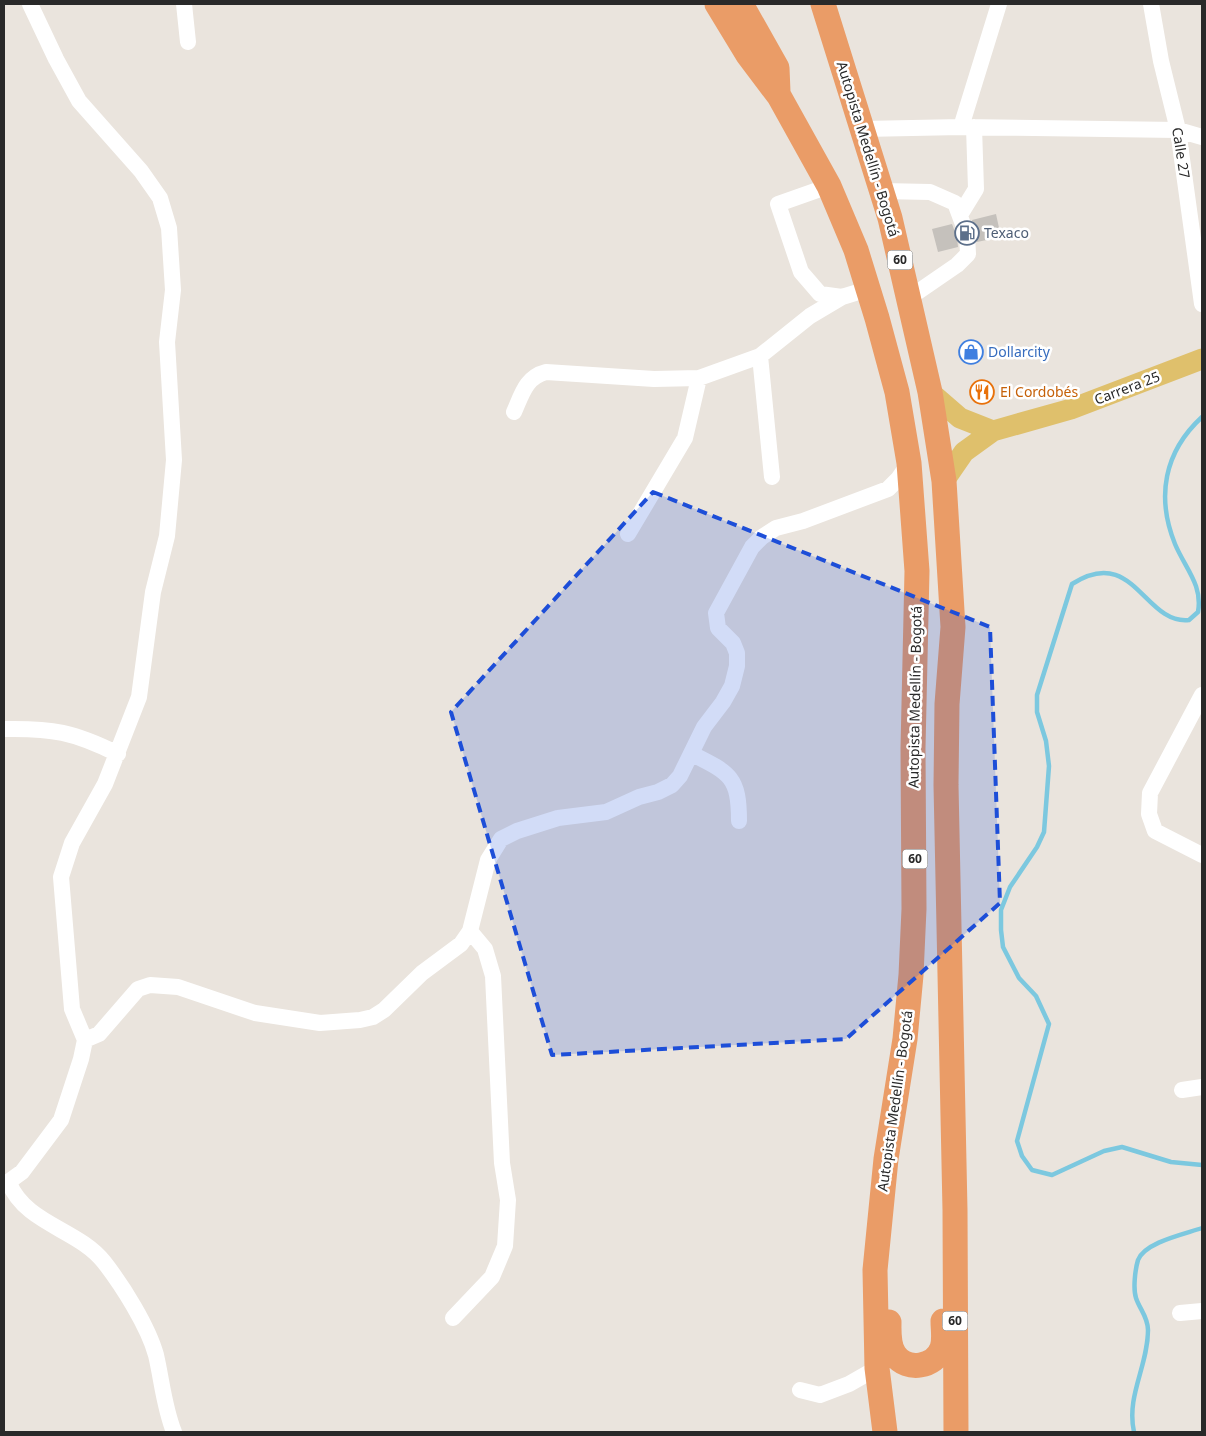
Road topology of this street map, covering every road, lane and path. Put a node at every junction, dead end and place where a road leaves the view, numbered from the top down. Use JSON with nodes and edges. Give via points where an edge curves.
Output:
{"nodes":[{"id":1,"x":30,"y":4,"type":"edge"},
{"id":2,"x":184,"y":4,"type":"edge"},
{"id":3,"x":717,"y":4,"type":"edge"},
{"id":4,"x":741,"y":4,"type":"edge"},
{"id":5,"x":999,"y":4,"type":"edge"},
{"id":6,"x":1151,"y":4,"type":"edge"},
{"id":7,"x":822,"y":5,"type":"edge"},
{"id":8,"x":188,"y":42,"type":"dead end"},
{"id":9,"x":779,"y":96,"type":"junction"},
{"id":10,"x":968,"y":127,"type":"junction"},
{"id":11,"x":863,"y":129,"type":"junction"},
{"id":12,"x":1178,"y":130,"type":"junction"},
{"id":13,"x":1202,"y":137,"type":"edge"},
{"id":14,"x":829,"y":186,"type":"junction"},
{"id":15,"x":882,"y":191,"type":"junction"},
{"id":16,"x":960,"y":215,"type":"junction"},
{"id":17,"x":868,"y":289,"type":"junction"},
{"id":18,"x":842,"y":297,"type":"junction"},
{"id":19,"x":909,"y":298,"type":"junction"},
{"id":20,"x":1202,"y":304,"type":"edge"},
{"id":21,"x":760,"y":356,"type":"junction"},
{"id":22,"x":1202,"y":359,"type":"edge"},
{"id":23,"x":699,"y":378,"type":"junction"},
{"id":24,"x":930,"y":392,"type":"junction"},
{"id":25,"x":514,"y":412,"type":"dead end"},
{"id":26,"x":993,"y":431,"type":"junction"},
{"id":27,"x":909,"y":463,"type":"junction"},
{"id":28,"x":772,"y":477,"type":"dead end"},
{"id":29,"x":944,"y":481,"type":"junction"},
{"id":30,"x":628,"y":534,"type":"dead end"},
{"id":31,"x":1202,"y":694,"type":"edge"},
{"id":32,"x":4,"y":729,"type":"edge"},
{"id":33,"x":118,"y":754,"type":"junction"},
{"id":34,"x":692,"y":754,"type":"junction"},
{"id":35,"x":739,"y":820,"type":"dead end"},
{"id":36,"x":1202,"y":855,"type":"edge"},
{"id":37,"x":470,"y":931,"type":"junction"},
{"id":38,"x":85,"y":1040,"type":"junction"},
{"id":39,"x":1202,"y":1087,"type":"edge"},
{"id":40,"x":1182,"y":1090,"type":"dead end"},
{"id":41,"x":886,"y":1159,"type":"junction"},
{"id":42,"x":6,"y":1184,"type":"edge"},
{"id":43,"x":955,"y":1210,"type":"junction"},
{"id":44,"x":1202,"y":1311,"type":"edge"},
{"id":45,"x":1180,"y":1314,"type":"dead end"},
{"id":46,"x":453,"y":1318,"type":"dead end"},
{"id":47,"x":878,"y":1368,"type":"junction"},
{"id":48,"x":800,"y":1390,"type":"dead end"},
{"id":49,"x":174,"y":1432,"type":"edge"},
{"id":50,"x":885,"y":1432,"type":"edge"},
{"id":51,"x":956,"y":1432,"type":"edge"}],
"edges":[{"from":1,"to":33,"type":"street","via":[[79,101],[141,171],[160,198],[169,228],[173,259],[167,342],[174,460],[172,499],[148,622],[139,698]]},
{"from":2,"to":8,"type":"street"},
{"from":3,"to":9,"type":"highway","name":"Autopista Medellín - Bogotá","number":"60","via":[[748,55]]},
{"from":4,"to":9,"type":"highway","via":[[777,68]]},
{"from":5,"to":10,"type":"street"},
{"from":6,"to":12,"type":"street","name":"Calle 27"},
{"from":7,"to":11,"type":"highway","name":"Autopista Medellín - Bogotá","number":"60"},
{"from":9,"to":14,"type":"highway","name":"Autopista Medellín - Bogotá","number":"60"},
{"from":10,"to":11,"type":"street"},
{"from":10,"to":12,"type":"street"},
{"from":10,"to":16,"type":"street","via":[[976,189]]},
{"from":11,"to":15,"type":"highway","name":"Autopista Medellín - Bogotá","number":"60"},
{"from":12,"to":13,"type":"street"},
{"from":12,"to":20,"type":"street","name":"Calle 27"},
{"from":14,"to":17,"type":"highway","name":"Autopista Medellín - Bogotá","number":"60","via":[[856,250]]},
{"from":14,"to":18,"type":"street","via":[[778,204],[801,272],[820,294]]},
{"from":15,"to":16,"type":"street","via":[[930,192],[956,203]]},
{"from":15,"to":19,"type":"highway","name":"Autopista Medellín - Bogotá","number":"60"},
{"from":16,"to":19,"type":"street","via":[[967,235],[968,254],[957,266]]},
{"from":17,"to":18,"type":"street"},
{"from":17,"to":27,"type":"highway","name":"Autopista Medellín - Bogotá","number":"60","via":[[897,392]]},
{"from":18,"to":21,"type":"street","via":[[810,316]]},
{"from":19,"to":24,"type":"highway","name":"Autopista Medellín - Bogotá","number":"60"},
{"from":21,"to":23,"type":"street"},
{"from":21,"to":28,"type":"street"},
{"from":22,"to":26,"type":"main road","name":"Carrera 25","via":[[1071,409]]},
{"from":23,"to":25,"type":"street","via":[[654,379],[546,372],[528,380]]},
{"from":23,"to":30,"type":"street","via":[[685,438]]},
{"from":24,"to":26,"type":"main road","via":[[960,418]]},
{"from":24,"to":29,"type":"highway","name":"Autopista Medellín - Bogotá","number":"60"},
{"from":26,"to":29,"type":"main road","name":"Carrera 25","via":[[964,452]]},
{"from":27,"to":34,"type":"street","via":[[888,489],[776,528],[752,548],[716,613],[718,628],[734,643],[737,653],[732,686],[700,732]]},
{"from":27,"to":41,"type":"highway","name":"Autopista Medellín - Bogotá","number":"60","via":[[917,571],[912,974]]},
{"from":29,"to":43,"type":"highway","name":"Autopista Medellín - Bogotá","number":"60","via":[[953,627],[947,704],[946,785]]},
{"from":31,"to":36,"type":"street","via":[[1150,793],[1149,814],[1155,830]]},
{"from":32,"to":33,"type":"street","via":[[57,730]]},
{"from":33,"to":38,"type":"street","via":[[106,784],[72,843],[61,877],[72,1009]]},
{"from":34,"to":35,"type":"street","via":[[718,767],[734,782],[738,791]]},
{"from":34,"to":37,"type":"street","via":[[672,785],[658,792],[606,812],[558,818],[517,830],[501,839],[488,860]]},
{"from":37,"to":38,"type":"street","via":[[462,944],[422,973],[373,1017],[320,1023],[255,1013],[178,987],[150,985],[138,990],[99,1034]]},
{"from":37,"to":46,"type":"street","via":[[485,949],[493,976],[502,1163],[508,1200],[505,1246],[492,1277]]},
{"from":38,"to":42,"type":"street","via":[[72,1094],[61,1120],[35,1156]]},
{"from":39,"to":40,"type":"street"},
{"from":41,"to":43,"type":"highway","via":[[897,1188],[888,1270],[890,1347],[895,1356],[914,1366],[925,1364],[941,1350],[942,1237]]},
{"from":41,"to":47,"type":"highway","name":"Autopista Medellín - Bogotá","number":"60","via":[[875,1270]]},
{"from":42,"to":49,"type":"street","via":[[28,1210],[88,1247],[112,1274],[149,1333],[167,1415]]},
{"from":43,"to":51,"type":"highway","name":"Autopista Medellín - Bogotá","number":"60"},
{"from":44,"to":45,"type":"street"},
{"from":47,"to":48,"type":"street","via":[[820,1395]]},
{"from":47,"to":50,"type":"highway","name":"Autopista Medellín - Bogotá","number":"60"}]}
